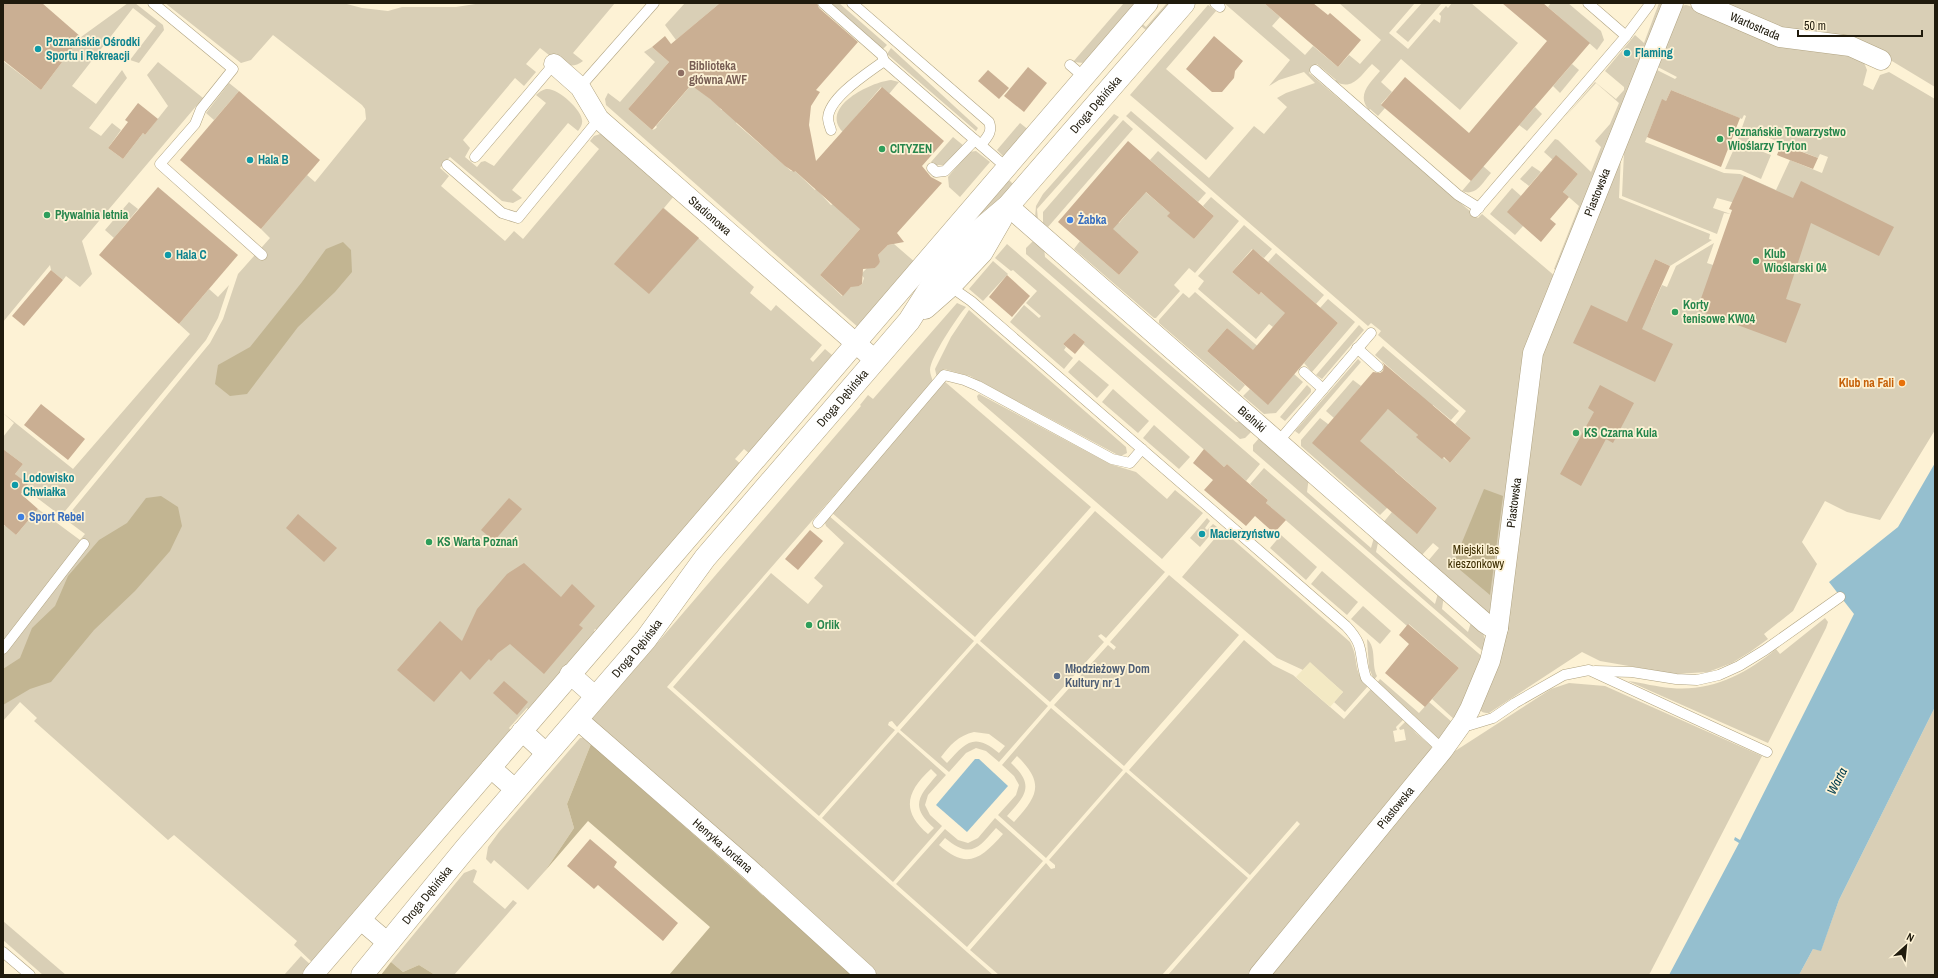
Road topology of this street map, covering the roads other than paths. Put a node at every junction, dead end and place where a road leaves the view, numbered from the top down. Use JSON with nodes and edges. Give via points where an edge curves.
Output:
{"nodes":[{"id":1,"x":153,"y":3,"type":"edge"},
{"id":2,"x":654,"y":3,"type":"edge"},
{"id":3,"x":823,"y":3,"type":"edge"},
{"id":4,"x":852,"y":3,"type":"edge"},
{"id":5,"x":1148,"y":3,"type":"edge"},
{"id":6,"x":1184,"y":3,"type":"edge"},
{"id":7,"x":1588,"y":3,"type":"edge"},
{"id":8,"x":1673,"y":3,"type":"edge"},
{"id":9,"x":1701,"y":3,"type":"edge"},
{"id":10,"x":1650,"y":4,"type":"dead end"},
{"id":11,"x":1626,"y":36,"type":"junction"},
{"id":12,"x":1881,"y":60,"type":"dead end"},
{"id":13,"x":884,"y":62,"type":"junction"},
{"id":14,"x":554,"y":64,"type":"joint"},
{"id":15,"x":1314,"y":70,"type":"dead end"},
{"id":16,"x":1077,"y":71,"type":"junction"},
{"id":17,"x":580,"y":87,"type":"junction"},
{"id":18,"x":1071,"y":92,"type":"junction"},
{"id":19,"x":1098,"y":102,"type":"junction"},
{"id":20,"x":599,"y":119,"type":"junction"},
{"id":21,"x":830,"y":130,"type":"dead end"},
{"id":22,"x":978,"y":142,"type":"junction"},
{"id":23,"x":475,"y":157,"type":"dead end"},
{"id":24,"x":447,"y":165,"type":"dead end"},
{"id":25,"x":1006,"y":167,"type":"junction"},
{"id":26,"x":932,"y":168,"type":"dead end"},
{"id":27,"x":1027,"y":185,"type":"junction"},
{"id":28,"x":1008,"y":206,"type":"junction"},
{"id":29,"x":262,"y":255,"type":"dead end"},
{"id":30,"x":944,"y":282,"type":"junction"},
{"id":31,"x":1371,"y":333,"type":"dead end"},
{"id":32,"x":855,"y":342,"type":"junction"},
{"id":33,"x":1357,"y":348,"type":"junction"},
{"id":34,"x":875,"y":360,"type":"junction"},
{"id":35,"x":1378,"y":367,"type":"dead end"},
{"id":36,"x":1304,"y":372,"type":"dead end"},
{"id":37,"x":1323,"y":389,"type":"junction"},
{"id":38,"x":800,"y":406,"type":"junction"},
{"id":39,"x":820,"y":424,"type":"junction"},
{"id":40,"x":1278,"y":442,"type":"junction"},
{"id":41,"x":1142,"y":449,"type":"junction"},
{"id":42,"x":818,"y":523,"type":"dead end"},
{"id":43,"x":84,"y":544,"type":"dead end"},
{"id":44,"x":1840,"y":597,"type":"dead end"},
{"id":45,"x":1498,"y":628,"type":"junction"},
{"id":46,"x":3,"y":649,"type":"edge"},
{"id":47,"x":1589,"y":670,"type":"junction"},
{"id":48,"x":570,"y":674,"type":"junction"},
{"id":49,"x":596,"y":697,"type":"junction"},
{"id":50,"x":577,"y":719,"type":"junction"},
{"id":51,"x":1463,"y":722,"type":"junction"},
{"id":52,"x":522,"y":731,"type":"junction"},
{"id":53,"x":1442,"y":750,"type":"junction"},
{"id":54,"x":1767,"y":752,"type":"dead end"},
{"id":55,"x":547,"y":754,"type":"junction"},
{"id":56,"x":490,"y":768,"type":"junction"},
{"id":57,"x":516,"y":790,"type":"junction"},
{"id":58,"x":360,"y":920,"type":"junction"},
{"id":59,"x":388,"y":943,"type":"junction"},
{"id":60,"x":3,"y":952,"type":"edge"},
{"id":61,"x":30,"y":975,"type":"edge"},
{"id":62,"x":313,"y":975,"type":"edge"},
{"id":63,"x":362,"y":975,"type":"edge"},
{"id":64,"x":866,"y":975,"type":"edge"},
{"id":65,"x":1259,"y":975,"type":"edge"}],
"edges":[{"from":1,"to":29,"type":"lane","via":[[233,70],[201,109],[195,124],[160,164]]},
{"from":2,"to":17,"type":"lane"},
{"from":3,"to":13,"type":"lane","via":[[882,55]]},
{"from":4,"to":22,"type":"lane","via":[[988,122],[991,128],[989,134]]},
{"from":5,"to":16,"type":"street"},
{"from":6,"to":19,"type":"street","name":"Droga Dębińska"},
{"from":7,"to":11,"type":"lane"},
{"from":8,"to":45,"type":"street","name":"Piastowska","via":[[1533,353]]},
{"from":9,"to":12,"type":"street","name":"Wartostrada","via":[[1780,37],[1850,46]]},
{"from":10,"to":11,"type":"lane"},
{"from":11,"to":15,"type":"lane","via":[[1477,210]]},
{"from":13,"to":21,"type":"lane","via":[[855,82],[835,102],[828,119]]},
{"from":13,"to":22,"type":"lane"},
{"from":14,"to":17,"type":"street","name":"Stadionowa"},
{"from":14,"to":23,"type":"lane"},
{"from":16,"to":18,"type":"street"},
{"from":16,"to":19,"type":"street"},
{"from":17,"to":20,"type":"street","name":"Stadionowa"},
{"from":18,"to":19,"type":"street"},
{"from":18,"to":25,"type":"street"},
{"from":19,"to":27,"type":"street","name":"Droga Dębińska"},
{"from":20,"to":24,"type":"lane","via":[[518,218],[502,213]]},
{"from":20,"to":32,"type":"street","name":"Stadionowa"},
{"from":22,"to":25,"type":"lane"},
{"from":22,"to":26,"type":"lane","via":[[945,171],[936,172]]},
{"from":25,"to":27,"type":"street"},
{"from":25,"to":32,"type":"street"},
{"from":27,"to":28,"type":"street","name":"Droga Dębińska"},
{"from":28,"to":30,"type":"street","name":"Droga Dębińska","via":[[982,252]]},
{"from":28,"to":40,"type":"street","name":"Bielniki"},
{"from":30,"to":34,"type":"street","name":"Droga Dębińska"},
{"from":30,"to":41,"type":"lane"},
{"from":31,"to":33,"type":"lane"},
{"from":32,"to":34,"type":"street","name":"Stadionowa"},
{"from":32,"to":38,"type":"street"},
{"from":33,"to":35,"type":"lane"},
{"from":33,"to":37,"type":"lane"},
{"from":34,"to":39,"type":"street","name":"Droga Dębińska"},
{"from":36,"to":37,"type":"lane"},
{"from":37,"to":40,"type":"lane"},
{"from":38,"to":39,"type":"street"},
{"from":38,"to":48,"type":"street"},
{"from":39,"to":49,"type":"street","name":"Droga Dębińska","via":[[705,558],[646,639]]},
{"from":40,"to":45,"type":"street","name":"Bielniki","via":[[1485,623]]},
{"from":41,"to":42,"type":"lane","via":[[1130,463],[1112,459],[978,386],[944,375]]},
{"from":41,"to":53,"type":"lane","via":[[1346,626],[1356,637],[1361,648],[1366,678]]},
{"from":43,"to":46,"type":"lane"},
{"from":44,"to":47,"type":"lane","via":[[1765,650],[1719,675],[1697,680]]},
{"from":45,"to":51,"type":"street","name":"Piastowska","via":[[1490,661]]},
{"from":47,"to":51,"type":"lane","via":[[1564,675],[1493,718],[1470,725]]},
{"from":47,"to":54,"type":"lane"},
{"from":48,"to":49,"type":"street"},
{"from":48,"to":52,"type":"street"},
{"from":49,"to":50,"type":"street","name":"Droga Dębińska"},
{"from":50,"to":55,"type":"street","name":"Droga Dębińska"},
{"from":50,"to":64,"type":"street","name":"Henryka Jordana"},
{"from":51,"to":53,"type":"street","name":"Piastowska"},
{"from":52,"to":55,"type":"street"},
{"from":52,"to":56,"type":"street"},
{"from":53,"to":65,"type":"street","name":"Piastowska"},
{"from":55,"to":57,"type":"street","name":"Droga Dębińska"},
{"from":56,"to":57,"type":"street"},
{"from":56,"to":58,"type":"street"},
{"from":57,"to":59,"type":"street","name":"Droga Dębińska"},
{"from":58,"to":59,"type":"street"},
{"from":58,"to":62,"type":"street"},
{"from":59,"to":63,"type":"street","name":"Droga Dębińska"},
{"from":60,"to":61,"type":"lane"}]}
